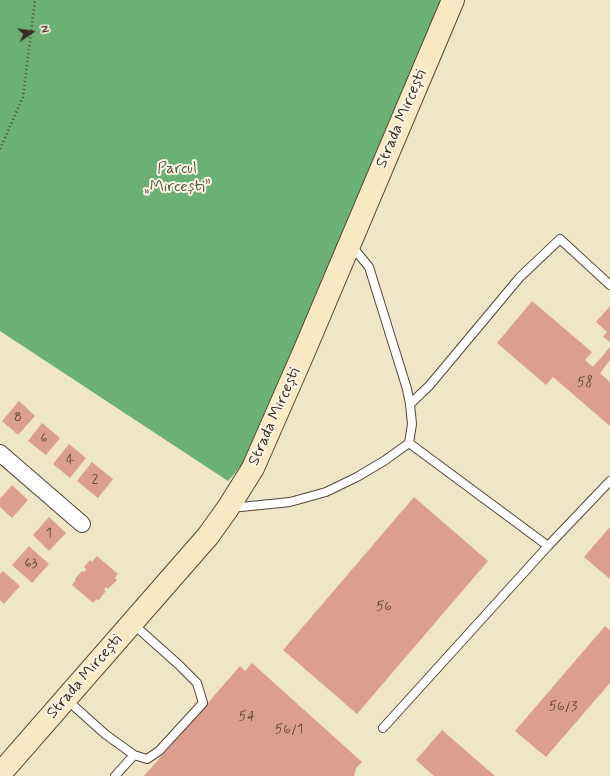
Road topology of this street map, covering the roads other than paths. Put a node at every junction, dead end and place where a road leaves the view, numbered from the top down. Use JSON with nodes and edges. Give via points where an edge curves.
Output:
{"nodes":[{"id":1,"x":453,"y":0,"type":"edge"},
{"id":2,"x":350,"y":243,"type":"junction"},
{"id":3,"x":610,"y":285,"type":"edge"},
{"id":4,"x":410,"y":404,"type":"junction"},
{"id":5,"x":409,"y":443,"type":"junction"},
{"id":6,"x":0,"y":453,"type":"edge"},
{"id":7,"x":610,"y":480,"type":"edge"},
{"id":8,"x":228,"y":508,"type":"junction"},
{"id":9,"x":82,"y":524,"type":"dead end"},
{"id":10,"x":548,"y":546,"type":"junction"},
{"id":11,"x":132,"y":622,"type":"junction"},
{"id":12,"x":65,"y":698,"type":"junction"},
{"id":13,"x":383,"y":728,"type":"dead end"},
{"id":14,"x":134,"y":755,"type":"junction"},
{"id":15,"x":0,"y":774,"type":"edge"},
{"id":16,"x":115,"y":776,"type":"edge"}],
"edges":[{"from":1,"to":2,"type":"main road","name":"Strada Mircești"},
{"from":2,"to":4,"type":"lane","via":[[369,267]]},
{"from":2,"to":8,"type":"main road","name":"Strada Mircești","via":[[253,468]]},
{"from":3,"to":4,"type":"lane","via":[[560,239],[520,277],[429,386]]},
{"from":4,"to":5,"type":"lane","via":[[412,424]]},
{"from":5,"to":8,"type":"lane","via":[[358,477],[326,492],[290,502]]},
{"from":5,"to":10,"type":"lane"},
{"from":6,"to":9,"type":"street"},
{"from":7,"to":10,"type":"lane"},
{"from":8,"to":11,"type":"main road","name":"Strada Mircești","via":[[208,536]]},
{"from":10,"to":13,"type":"lane"},
{"from":11,"to":12,"type":"main road","name":"Strada Mircești"},
{"from":11,"to":14,"type":"lane","via":[[197,683],[203,703],[159,751],[147,759]]},
{"from":12,"to":14,"type":"lane","via":[[105,734]]},
{"from":12,"to":15,"type":"main road","name":"Strada Mircești"},
{"from":14,"to":16,"type":"lane"}]}
